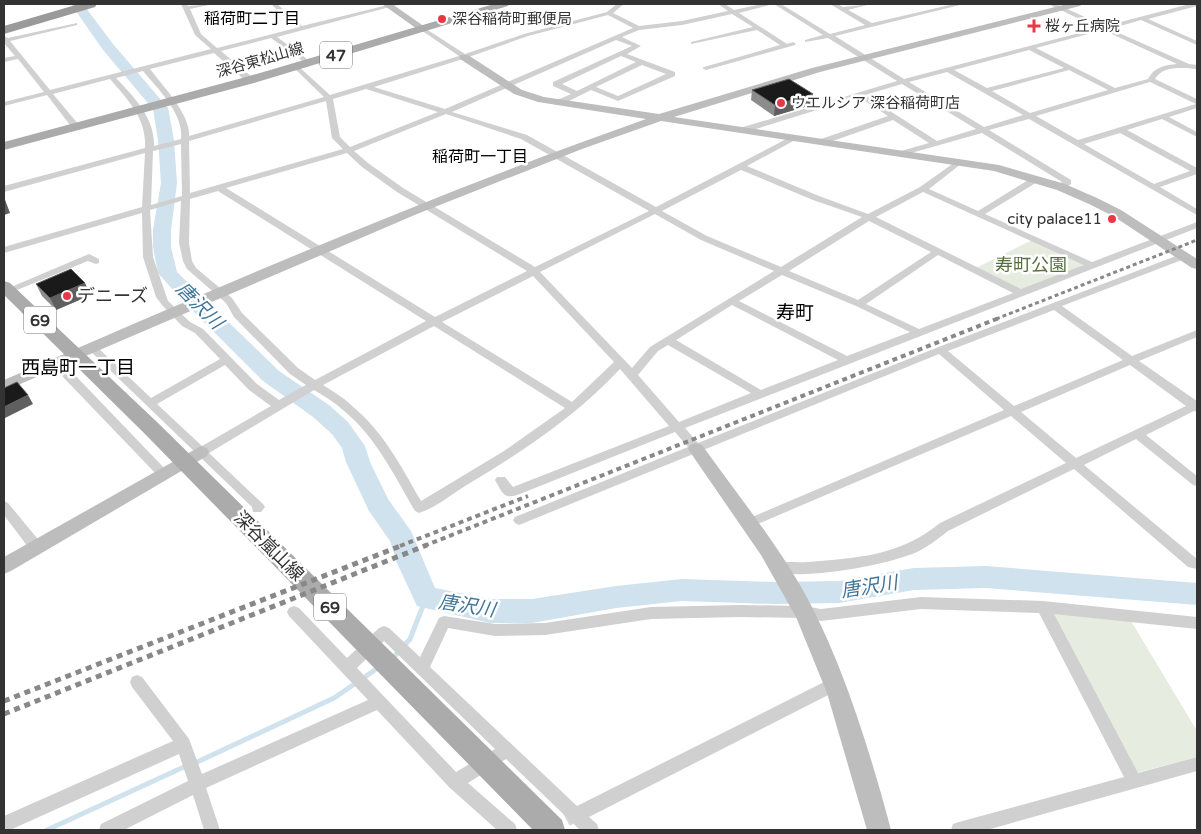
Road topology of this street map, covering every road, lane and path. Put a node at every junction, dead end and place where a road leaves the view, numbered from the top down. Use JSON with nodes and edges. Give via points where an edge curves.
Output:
{"nodes":[{"id":1,"x":91,"y":4,"type":"edge"},
{"id":2,"x":210,"y":4,"type":"edge"},
{"id":3,"x":274,"y":4,"type":"edge"},
{"id":4,"x":504,"y":4,"type":"edge"},
{"id":5,"x":621,"y":4,"type":"edge"},
{"id":6,"x":721,"y":4,"type":"edge"},
{"id":7,"x":770,"y":4,"type":"edge"},
{"id":8,"x":777,"y":4,"type":"edge"},
{"id":9,"x":833,"y":4,"type":"edge"},
{"id":10,"x":868,"y":4,"type":"edge"},
{"id":11,"x":961,"y":4,"type":"edge"},
{"id":12,"x":1077,"y":4,"type":"edge"},
{"id":13,"x":391,"y":5,"type":"edge"},
{"id":14,"x":185,"y":6,"type":"edge"},
{"id":15,"x":1056,"y":6,"type":"edge"},
{"id":16,"x":1195,"y":6,"type":"edge"},
{"id":17,"x":843,"y":10,"type":"junction"},
{"id":18,"x":732,"y":12,"type":"junction"},
{"id":19,"x":609,"y":13,"type":"junction"},
{"id":20,"x":1141,"y":18,"type":"junction"},
{"id":21,"x":75,"y":24,"type":"dead end"},
{"id":22,"x":870,"y":25,"type":"junction"},
{"id":23,"x":301,"y":28,"type":"junction"},
{"id":24,"x":638,"y":28,"type":"junction"},
{"id":25,"x":758,"y":28,"type":"junction"},
{"id":26,"x":1103,"y":28,"type":"junction"},
{"id":27,"x":423,"y":29,"type":"junction"},
{"id":28,"x":1197,"y":33,"type":"edge"},
{"id":29,"x":690,"y":34,"type":"junction"},
{"id":30,"x":828,"y":35,"type":"junction"},
{"id":31,"x":272,"y":36,"type":"junction"},
{"id":32,"x":1183,"y":36,"type":"junction"},
{"id":33,"x":615,"y":37,"type":"junction"},
{"id":34,"x":4,"y":38,"type":"edge"},
{"id":35,"x":807,"y":41,"type":"dead end"},
{"id":36,"x":1197,"y":43,"type":"edge"},
{"id":37,"x":1029,"y":47,"type":"junction"},
{"id":38,"x":216,"y":51,"type":"junction"},
{"id":39,"x":620,"y":54,"type":"junction"},
{"id":40,"x":18,"y":57,"type":"junction"},
{"id":41,"x":464,"y":57,"type":"junction"},
{"id":42,"x":864,"y":57,"type":"junction"},
{"id":43,"x":4,"y":60,"type":"edge"},
{"id":44,"x":642,"y":62,"type":"junction"},
{"id":45,"x":309,"y":63,"type":"junction"},
{"id":46,"x":1187,"y":66,"type":"junction"},
{"id":47,"x":296,"y":67,"type":"junction"},
{"id":48,"x":1197,"y":67,"type":"edge"},
{"id":49,"x":706,"y":68,"type":"dead end"},
{"id":50,"x":1070,"y":68,"type":"junction"},
{"id":51,"x":143,"y":69,"type":"junction"},
{"id":52,"x":948,"y":69,"type":"junction"},
{"id":53,"x":113,"y":76,"type":"junction"},
{"id":54,"x":250,"y":80,"type":"junction"},
{"id":55,"x":1151,"y":80,"type":"junction"},
{"id":56,"x":903,"y":81,"type":"junction"},
{"id":57,"x":506,"y":84,"type":"junction"},
{"id":58,"x":364,"y":86,"type":"junction"},
{"id":59,"x":590,"y":87,"type":"junction"},
{"id":60,"x":986,"y":91,"type":"junction"},
{"id":61,"x":1115,"y":91,"type":"junction"},
{"id":62,"x":49,"y":92,"type":"junction"},
{"id":63,"x":576,"y":94,"type":"junction"},
{"id":64,"x":859,"y":94,"type":"junction"},
{"id":65,"x":329,"y":98,"type":"junction"},
{"id":66,"x":169,"y":102,"type":"junction"},
{"id":67,"x":1197,"y":102,"type":"edge"},
{"id":68,"x":558,"y":103,"type":"junction"},
{"id":69,"x":4,"y":104,"type":"edge"},
{"id":70,"x":1197,"y":106,"type":"edge"},
{"id":71,"x":141,"y":110,"type":"junction"},
{"id":72,"x":445,"y":112,"type":"junction"},
{"id":73,"x":1029,"y":116,"type":"junction"},
{"id":74,"x":660,"y":117,"type":"junction"},
{"id":75,"x":894,"y":117,"type":"junction"},
{"id":76,"x":1163,"y":117,"type":"junction"},
{"id":77,"x":76,"y":127,"type":"junction"},
{"id":78,"x":743,"y":130,"type":"junction"},
{"id":79,"x":984,"y":130,"type":"junction"},
{"id":80,"x":1121,"y":130,"type":"junction"},
{"id":81,"x":1197,"y":135,"type":"edge"},
{"id":82,"x":794,"y":137,"type":"junction"},
{"id":83,"x":183,"y":140,"type":"junction"},
{"id":84,"x":820,"y":142,"type":"junction"},
{"id":85,"x":936,"y":144,"type":"junction"},
{"id":86,"x":1078,"y":144,"type":"junction"},
{"id":87,"x":4,"y":146,"type":"edge"},
{"id":88,"x":150,"y":149,"type":"junction"},
{"id":89,"x":349,"y":150,"type":"junction"},
{"id":90,"x":904,"y":153,"type":"junction"},
{"id":91,"x":554,"y":155,"type":"junction"},
{"id":92,"x":958,"y":162,"type":"junction"},
{"id":93,"x":742,"y":167,"type":"junction"},
{"id":94,"x":1197,"y":171,"type":"edge"},
{"id":95,"x":1036,"y":179,"type":"junction"},
{"id":96,"x":218,"y":187,"type":"junction"},
{"id":97,"x":1061,"y":187,"type":"junction"},
{"id":98,"x":1153,"y":187,"type":"junction"},
{"id":99,"x":4,"y":189,"type":"edge"},
{"id":100,"x":923,"y":189,"type":"junction"},
{"id":101,"x":184,"y":197,"type":"junction"},
{"id":102,"x":424,"y":206,"type":"junction"},
{"id":103,"x":148,"y":207,"type":"junction"},
{"id":104,"x":654,"y":211,"type":"junction"},
{"id":105,"x":1197,"y":212,"type":"edge"},
{"id":106,"x":979,"y":214,"type":"junction"},
{"id":107,"x":869,"y":217,"type":"junction"},
{"id":108,"x":1197,"y":225,"type":"edge"},
{"id":109,"x":1159,"y":240,"type":"junction"},
{"id":110,"x":4,"y":250,"type":"edge"},
{"id":111,"x":320,"y":250,"type":"junction"},
{"id":112,"x":938,"y":250,"type":"junction"},
{"id":113,"x":1197,"y":250,"type":"edge"},
{"id":114,"x":1184,"y":256,"type":"junction"},
{"id":115,"x":96,"y":261,"type":"dead end"},
{"id":116,"x":1197,"y":265,"type":"edge"},
{"id":117,"x":1093,"y":266,"type":"junction"},
{"id":118,"x":781,"y":270,"type":"junction"},
{"id":119,"x":534,"y":272,"type":"junction"},
{"id":120,"x":6,"y":288,"type":"edge"},
{"id":121,"x":218,"y":294,"type":"junction"},
{"id":122,"x":1023,"y":294,"type":"junction"},
{"id":123,"x":733,"y":302,"type":"junction"},
{"id":124,"x":859,"y":304,"type":"junction"},
{"id":125,"x":1055,"y":306,"type":"junction"},
{"id":126,"x":176,"y":312,"type":"junction"},
{"id":127,"x":435,"y":321,"type":"junction"},
{"id":128,"x":920,"y":333,"type":"junction"},
{"id":129,"x":1197,"y":333,"type":"edge"},
{"id":130,"x":669,"y":341,"type":"junction"},
{"id":131,"x":92,"y":348,"type":"junction"},
{"id":132,"x":940,"y":350,"type":"junction"},
{"id":133,"x":76,"y":355,"type":"junction"},
{"id":134,"x":227,"y":359,"type":"junction"},
{"id":135,"x":1133,"y":360,"type":"junction"},
{"id":136,"x":620,"y":362,"type":"junction"},
{"id":137,"x":848,"y":362,"type":"junction"},
{"id":138,"x":67,"y":374,"type":"dead end"},
{"id":139,"x":632,"y":374,"type":"junction"},
{"id":140,"x":4,"y":386,"type":"edge"},
{"id":141,"x":312,"y":386,"type":"junction"},
{"id":142,"x":760,"y":394,"type":"junction"},
{"id":143,"x":150,"y":403,"type":"junction"},
{"id":144,"x":282,"y":404,"type":"junction"},
{"id":145,"x":1196,"y":406,"type":"edge"},
{"id":146,"x":572,"y":408,"type":"junction"},
{"id":147,"x":1012,"y":410,"type":"junction"},
{"id":148,"x":679,"y":428,"type":"junction"},
{"id":149,"x":1137,"y":434,"type":"junction"},
{"id":150,"x":696,"y":449,"type":"junction"},
{"id":151,"x":201,"y":452,"type":"junction"},
{"id":152,"x":1077,"y":464,"type":"junction"},
{"id":153,"x":163,"y":474,"type":"junction"},
{"id":154,"x":501,"y":480,"type":"dead end"},
{"id":155,"x":1197,"y":482,"type":"edge"},
{"id":156,"x":4,"y":506,"type":"edge"},
{"id":157,"x":257,"y":509,"type":"dead end"},
{"id":158,"x":519,"y":520,"type":"dead end"},
{"id":159,"x":749,"y":523,"type":"junction"},
{"id":160,"x":36,"y":547,"type":"junction"},
{"id":161,"x":1197,"y":564,"type":"edge"},
{"id":162,"x":4,"y":566,"type":"edge"},
{"id":163,"x":780,"y":571,"type":"junction"},
{"id":164,"x":1043,"y":607,"type":"junction"},
{"id":165,"x":802,"y":609,"type":"junction"},
{"id":166,"x":294,"y":612,"type":"dead end"},
{"id":167,"x":1197,"y":623,"type":"edge"},
{"id":168,"x":347,"y":668,"type":"junction"},
{"id":169,"x":422,"y":669,"type":"junction"},
{"id":170,"x":137,"y":682,"type":"dead end"},
{"id":171,"x":835,"y":684,"type":"junction"},
{"id":172,"x":379,"y":702,"type":"junction"},
{"id":173,"x":185,"y":746,"type":"junction"},
{"id":174,"x":507,"y":750,"type":"junction"},
{"id":175,"x":1197,"y":764,"type":"edge"},
{"id":176,"x":455,"y":782,"type":"junction"},
{"id":177,"x":1135,"y":782,"type":"junction"},
{"id":178,"x":196,"y":785,"type":"junction"},
{"id":179,"x":575,"y":815,"type":"junction"},
{"id":180,"x":4,"y":824,"type":"edge"},
{"id":181,"x":107,"y":830,"type":"edge"},
{"id":182,"x":212,"y":830,"type":"edge"},
{"id":183,"x":509,"y":830,"type":"edge"},
{"id":184,"x":552,"y":830,"type":"edge"},
{"id":185,"x":591,"y":830,"type":"edge"},
{"id":186,"x":879,"y":830,"type":"edge"},
{"id":187,"x":959,"y":830,"type":"edge"}],
"edges":[{"from":1,"to":34,"type":"highway"},
{"from":2,"to":14,"type":"street"},
{"from":3,"to":23,"type":"street"},
{"from":4,"to":27,"type":"main road","name":"深谷東松山線","number":"47"},
{"from":5,"to":19,"type":"street"},
{"from":6,"to":18,"type":"street"},
{"from":7,"to":18,"type":"street"},
{"from":8,"to":30,"type":"street"},
{"from":9,"to":17,"type":"street"},
{"from":10,"to":17,"type":"street"},
{"from":11,"to":22,"type":"street"},
{"from":12,"to":15,"type":"street"},
{"from":13,"to":23,"type":"street"},
{"from":13,"to":27,"type":"street"},
{"from":14,"to":38,"type":"street","via":[[198,35]]},
{"from":15,"to":26,"type":"street"},
{"from":15,"to":42,"type":"street"},
{"from":16,"to":20,"type":"street"},
{"from":17,"to":22,"type":"street"},
{"from":18,"to":25,"type":"street"},
{"from":18,"to":29,"type":"street"},
{"from":19,"to":24,"type":"street"},
{"from":19,"to":41,"type":"street","via":[[526,35]]},
{"from":20,"to":26,"type":"street"},
{"from":20,"to":32,"type":"street"},
{"from":21,"to":34,"type":"street"},
{"from":22,"to":30,"type":"street"},
{"from":23,"to":31,"type":"street"},
{"from":24,"to":29,"type":"street"},
{"from":24,"to":33,"type":"street"},
{"from":25,"to":29,"type":"street"},
{"from":25,"to":49,"type":"street","via":[[790,45]]},
{"from":26,"to":37,"type":"street"},
{"from":26,"to":46,"type":"street"},
{"from":27,"to":41,"type":"street"},
{"from":27,"to":45,"type":"main road","name":"深谷東松山線","number":"47"},
{"from":28,"to":32,"type":"street"},
{"from":30,"to":35,"type":"street"},
{"from":30,"to":42,"type":"street"},
{"from":31,"to":38,"type":"street"},
{"from":31,"to":45,"type":"street"},
{"from":32,"to":36,"type":"street"},
{"from":33,"to":39,"type":"street","via":[[638,46]]},
{"from":33,"to":57,"type":"street"},
{"from":34,"to":40,"type":"street"},
{"from":37,"to":50,"type":"street"},
{"from":37,"to":52,"type":"street"},
{"from":38,"to":51,"type":"street"},
{"from":38,"to":54,"type":"street"},
{"from":39,"to":44,"type":"street"},
{"from":39,"to":63,"type":"street","via":[[556,84]]},
{"from":40,"to":43,"type":"street"},
{"from":40,"to":62,"type":"street"},
{"from":41,"to":57,"type":"street"},
{"from":41,"to":58,"type":"street"},
{"from":42,"to":56,"type":"street"},
{"from":42,"to":74,"type":"street"},
{"from":44,"to":59,"type":"street"},
{"from":44,"to":59,"type":"street","via":[[672,74],[618,100]]},
{"from":45,"to":47,"type":"main road","name":"深谷東松山線","number":"47"},
{"from":46,"to":48,"type":"street"},
{"from":46,"to":55,"type":"street","via":[[1163,69],[1156,72]]},
{"from":47,"to":54,"type":"main road","name":"深谷東松山線","number":"47"},
{"from":47,"to":65,"type":"street"},
{"from":50,"to":60,"type":"street"},
{"from":50,"to":61,"type":"street"},
{"from":51,"to":53,"type":"street"},
{"from":51,"to":66,"type":"street"},
{"from":52,"to":56,"type":"street"},
{"from":52,"to":60,"type":"street"},
{"from":53,"to":62,"type":"street"},
{"from":53,"to":71,"type":"street"},
{"from":54,"to":66,"type":"main road","name":"深谷東松山線","number":"47"},
{"from":55,"to":61,"type":"street"},
{"from":55,"to":67,"type":"street"},
{"from":56,"to":64,"type":"street"},
{"from":56,"to":79,"type":"street"},
{"from":57,"to":68,"type":"street","via":[[530,96]]},
{"from":57,"to":72,"type":"street"},
{"from":58,"to":65,"type":"street"},
{"from":58,"to":72,"type":"street"},
{"from":59,"to":63,"type":"street"},
{"from":60,"to":73,"type":"street"},
{"from":61,"to":73,"type":"street"},
{"from":62,"to":69,"type":"street"},
{"from":62,"to":77,"type":"street"},
{"from":63,"to":68,"type":"street"},
{"from":64,"to":75,"type":"street"},
{"from":64,"to":78,"type":"street"},
{"from":65,"to":83,"type":"street"},
{"from":65,"to":89,"type":"street","via":[[336,138]]},
{"from":66,"to":71,"type":"main road","number":"47"},
{"from":66,"to":83,"type":"street","via":[[183,122],[186,135]]},
{"from":68,"to":74,"type":"street"},
{"from":70,"to":76,"type":"street"},
{"from":71,"to":77,"type":"main road","number":"47"},
{"from":71,"to":88,"type":"street","via":[[149,128]]},
{"from":72,"to":89,"type":"street"},
{"from":72,"to":91,"type":"street","via":[[524,137]]},
{"from":73,"to":79,"type":"street"},
{"from":73,"to":86,"type":"street"},
{"from":74,"to":78,"type":"street"},
{"from":74,"to":91,"type":"street"},
{"from":75,"to":84,"type":"street"},
{"from":75,"to":85,"type":"street"},
{"from":76,"to":80,"type":"street"},
{"from":76,"to":81,"type":"street"},
{"from":77,"to":87,"type":"main road","number":"47"},
{"from":78,"to":82,"type":"street"},
{"from":79,"to":85,"type":"street"},
{"from":79,"to":97,"type":"street","via":[[1068,182]]},
{"from":80,"to":86,"type":"street"},
{"from":80,"to":94,"type":"street"},
{"from":82,"to":84,"type":"street"},
{"from":82,"to":93,"type":"street"},
{"from":83,"to":88,"type":"street"},
{"from":83,"to":101,"type":"street"},
{"from":84,"to":90,"type":"street"},
{"from":85,"to":90,"type":"street"},
{"from":86,"to":98,"type":"street"},
{"from":88,"to":99,"type":"street"},
{"from":88,"to":103,"type":"street"},
{"from":89,"to":96,"type":"street"},
{"from":89,"to":102,"type":"street"},
{"from":90,"to":92,"type":"street"},
{"from":91,"to":102,"type":"street"},
{"from":91,"to":104,"type":"street"},
{"from":92,"to":95,"type":"street"},
{"from":92,"to":100,"type":"street"},
{"from":93,"to":104,"type":"street"},
{"from":93,"to":107,"type":"street"},
{"from":94,"to":98,"type":"street"},
{"from":95,"to":97,"type":"street"},
{"from":95,"to":106,"type":"street"},
{"from":96,"to":101,"type":"street"},
{"from":96,"to":111,"type":"street"},
{"from":97,"to":109,"type":"street","via":[[1117,213]]},
{"from":98,"to":105,"type":"street"},
{"from":100,"to":106,"type":"street"},
{"from":100,"to":107,"type":"street"},
{"from":101,"to":103,"type":"street"},
{"from":101,"to":121,"type":"street","via":[[186,253],[194,271]]},
{"from":102,"to":111,"type":"street"},
{"from":102,"to":119,"type":"street"},
{"from":103,"to":110,"type":"street"},
{"from":103,"to":126,"type":"street","via":[[151,269],[161,297]]},
{"from":104,"to":118,"type":"street","via":[[704,238]]},
{"from":104,"to":119,"type":"street"},
{"from":106,"to":117,"type":"street"},
{"from":107,"to":112,"type":"street"},
{"from":107,"to":118,"type":"street"},
{"from":108,"to":109,"type":"street"},
{"from":109,"to":114,"type":"street"},
{"from":109,"to":117,"type":"street"},
{"from":111,"to":121,"type":"street"},
{"from":111,"to":127,"type":"street"},
{"from":112,"to":122,"type":"street"},
{"from":112,"to":124,"type":"street"},
{"from":113,"to":114,"type":"street"},
{"from":114,"to":116,"type":"street"},
{"from":114,"to":125,"type":"street"},
{"from":115,"to":120,"type":"street","via":[[89,257]]},
{"from":117,"to":122,"type":"street"},
{"from":118,"to":123,"type":"street"},
{"from":118,"to":124,"type":"street"},
{"from":119,"to":127,"type":"street"},
{"from":119,"to":136,"type":"street"},
{"from":120,"to":133,"type":"main road","name":"深谷嵐山線","number":"69"},
{"from":121,"to":126,"type":"street"},
{"from":121,"to":141,"type":"street","via":[[234,305],[238,315]]},
{"from":122,"to":128,"type":"street"},
{"from":123,"to":130,"type":"street"},
{"from":123,"to":137,"type":"street"},
{"from":124,"to":128,"type":"street"},
{"from":125,"to":132,"type":"street"},
{"from":125,"to":135,"type":"street"},
{"from":126,"to":131,"type":"street"},
{"from":126,"to":134,"type":"street"},
{"from":127,"to":141,"type":"street"},
{"from":127,"to":146,"type":"street"},
{"from":128,"to":137,"type":"street"},
{"from":129,"to":135,"type":"street"},
{"from":130,"to":139,"type":"street","via":[[654,349]]},
{"from":130,"to":142,"type":"street"},
{"from":131,"to":133,"type":"street"},
{"from":131,"to":143,"type":"street"},
{"from":132,"to":147,"type":"street"},
{"from":132,"to":150,"type":"street"},
{"from":133,"to":140,"type":"street"},
{"from":133,"to":184,"type":"main road","name":"深谷嵐山線","number":"69"},
{"from":134,"to":143,"type":"street"},
{"from":134,"to":144,"type":"street","via":[[262,395]]},
{"from":135,"to":145,"type":"street"},
{"from":135,"to":147,"type":"street"},
{"from":136,"to":139,"type":"street"},
{"from":136,"to":146,"type":"street"},
{"from":137,"to":142,"type":"street"},
{"from":138,"to":153,"type":"street"},
{"from":139,"to":148,"type":"street"},
{"from":141,"to":144,"type":"street"},
{"from":141,"to":146,"type":"street","via":[[347,407],[369,429],[387,451],[419,508],[492,465]]},
{"from":142,"to":148,"type":"street"},
{"from":143,"to":151,"type":"street"},
{"from":144,"to":151,"type":"street"},
{"from":145,"to":149,"type":"street"},
{"from":147,"to":152,"type":"street"},
{"from":147,"to":159,"type":"street"},
{"from":148,"to":150,"type":"street"},
{"from":148,"to":154,"type":"street","via":[[516,492],[510,493]]},
{"from":149,"to":152,"type":"street"},
{"from":149,"to":155,"type":"street"},
{"from":150,"to":158,"type":"street"},
{"from":150,"to":159,"type":"street"},
{"from":151,"to":153,"type":"street"},
{"from":151,"to":157,"type":"street","via":[[259,507]]},
{"from":152,"to":161,"type":"street"},
{"from":152,"to":163,"type":"street","via":[[944,527],[913,548],[873,560]]},
{"from":153,"to":160,"type":"street"},
{"from":156,"to":160,"type":"street"},
{"from":159,"to":163,"type":"street"},
{"from":160,"to":162,"type":"street"},
{"from":163,"to":165,"type":"street"},
{"from":164,"to":165,"type":"street","via":[[921,603],[821,615]]},
{"from":164,"to":167,"type":"street"},
{"from":164,"to":177,"type":"street"},
{"from":165,"to":169,"type":"street","via":[[651,614],[545,629],[495,630],[444,622]]},
{"from":165,"to":171,"type":"street"},
{"from":166,"to":168,"type":"street"},
{"from":168,"to":169,"type":"street","via":[[384,632]]},
{"from":168,"to":172,"type":"street"},
{"from":169,"to":174,"type":"street"},
{"from":170,"to":173,"type":"street"},
{"from":171,"to":179,"type":"street"},
{"from":171,"to":186,"type":"street"},
{"from":172,"to":176,"type":"street"},
{"from":172,"to":178,"type":"street"},
{"from":173,"to":178,"type":"street"},
{"from":173,"to":180,"type":"street"},
{"from":174,"to":176,"type":"street"},
{"from":174,"to":179,"type":"street"},
{"from":175,"to":177,"type":"street"},
{"from":176,"to":183,"type":"street"},
{"from":177,"to":187,"type":"street"},
{"from":178,"to":181,"type":"street"},
{"from":178,"to":182,"type":"street"},
{"from":179,"to":185,"type":"street"}]}
